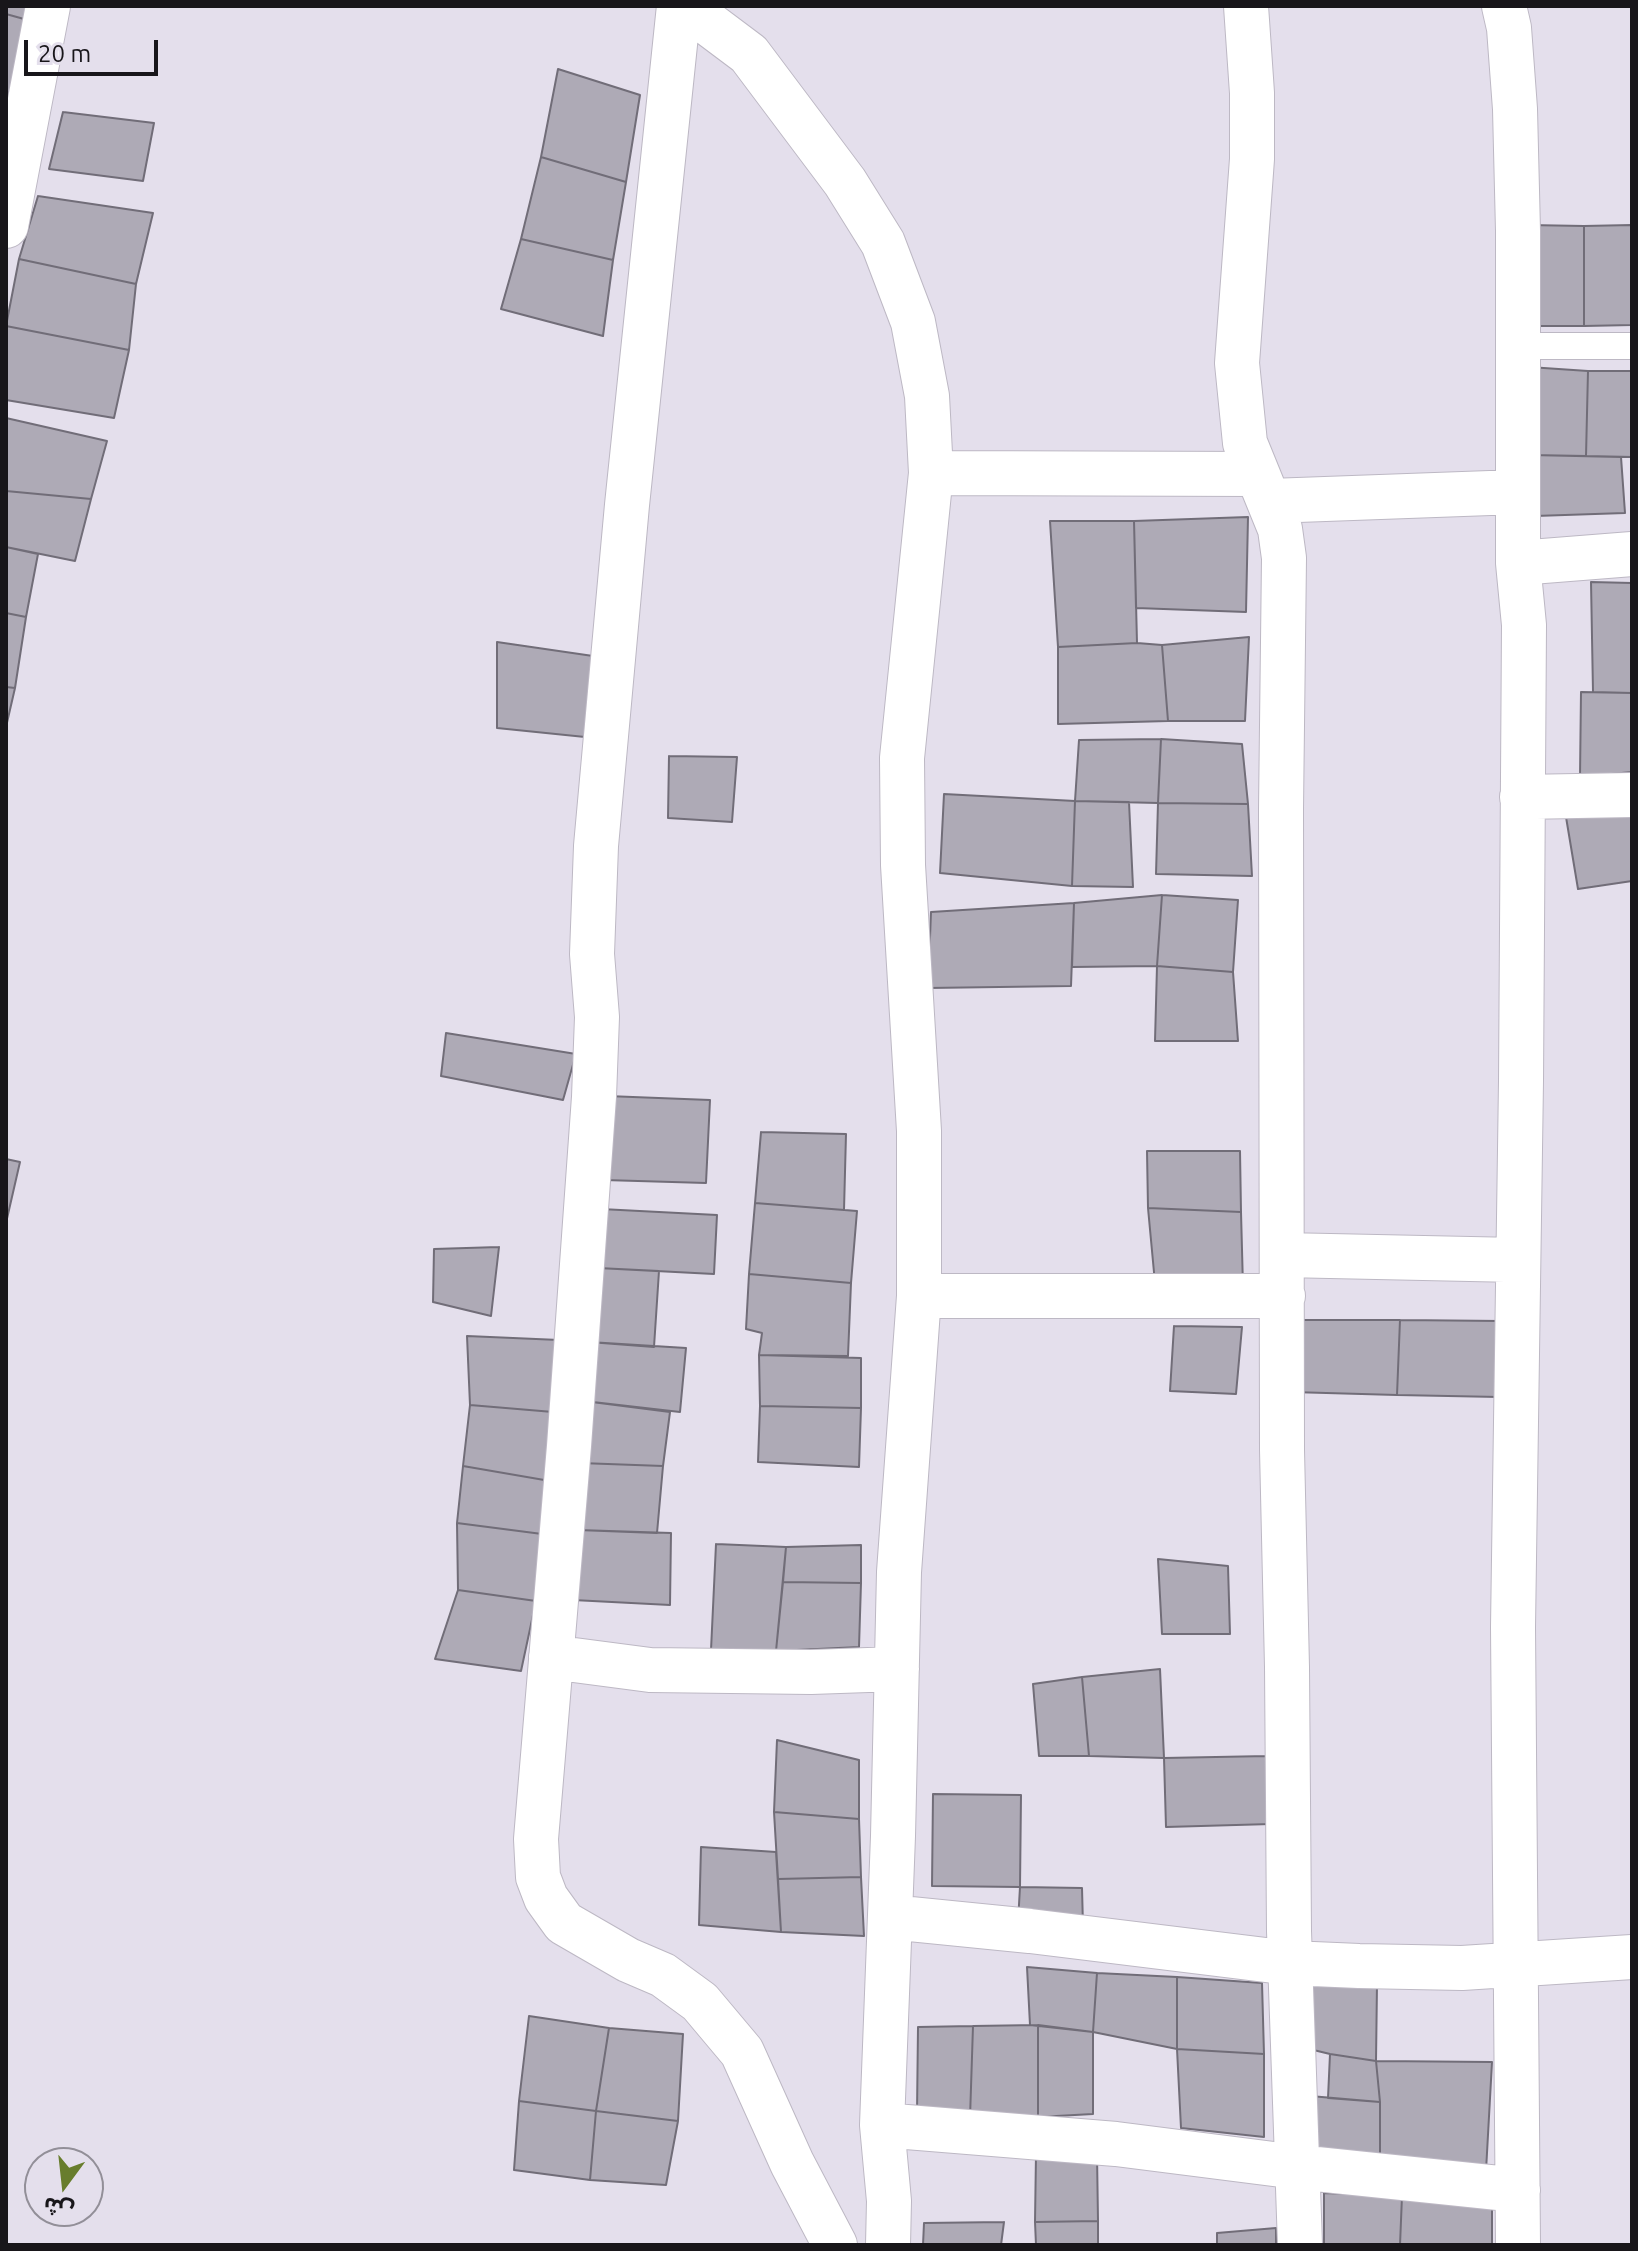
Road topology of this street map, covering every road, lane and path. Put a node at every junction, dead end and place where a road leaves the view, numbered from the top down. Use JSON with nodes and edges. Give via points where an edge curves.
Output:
{"nodes":[{"id":1,"x":48,"y":6,"type":"edge"},
{"id":2,"x":679,"y":6,"type":"edge"},
{"id":3,"x":685,"y":6,"type":"edge"},
{"id":4,"x":1246,"y":6,"type":"edge"},
{"id":5,"x":1504,"y":6,"type":"edge"},
{"id":6,"x":6,"y":226,"type":"edge"},
{"id":7,"x":1518,"y":346,"type":"junction"},
{"id":8,"x":1632,"y":346,"type":"edge"},
{"id":9,"x":931,"y":473,"type":"junction"},
{"id":10,"x":1263,"y":488,"type":"junction"},
{"id":11,"x":1518,"y":492,"type":"junction"},
{"id":12,"x":1632,"y":554,"type":"edge"},
{"id":13,"x":1518,"y":563,"type":"junction"},
{"id":14,"x":1632,"y":795,"type":"edge"},
{"id":15,"x":1522,"y":797,"type":"junction"},
{"id":16,"x":1517,"y":1260,"type":"junction"},
{"id":17,"x":1283,"y":1276,"type":"junction"},
{"id":18,"x":919,"y":1296,"type":"junction"},
{"id":19,"x":551,"y":1657,"type":"junction"},
{"id":20,"x":897,"y":1669,"type":"junction"},
{"id":21,"x":890,"y":1917,"type":"junction"},
{"id":22,"x":1632,"y":1957,"type":"edge"},
{"id":23,"x":1290,"y":1963,"type":"junction"},
{"id":24,"x":1516,"y":1966,"type":"junction"},
{"id":25,"x":882,"y":2125,"type":"junction"},
{"id":26,"x":1297,"y":2167,"type":"junction"},
{"id":27,"x":1518,"y":2190,"type":"junction"},
{"id":28,"x":835,"y":2245,"type":"edge"},
{"id":29,"x":888,"y":2245,"type":"edge"},
{"id":30,"x":1300,"y":2245,"type":"edge"},
{"id":31,"x":1518,"y":2245,"type":"edge"}],
"edges":[{"from":1,"to":6,"type":"street"},
{"from":2,"to":19,"type":"street","via":[[596,846],[594,1097]]},
{"from":3,"to":9,"type":"street","via":[[749,54],[845,182],[883,243],[913,322],[927,396]]},
{"from":4,"to":10,"type":"street","via":[[1252,159],[1237,363],[1245,443]]},
{"from":5,"to":7,"type":"street","via":[[1515,109]]},
{"from":7,"to":8,"type":"lane"},
{"from":7,"to":11,"type":"street"},
{"from":9,"to":10,"type":"street"},
{"from":9,"to":18,"type":"street","via":[[902,758],[919,1131]]},
{"from":10,"to":11,"type":"street"},
{"from":10,"to":17,"type":"street","via":[[1280,529],[1284,558]]},
{"from":11,"to":13,"type":"street"},
{"from":12,"to":13,"type":"street"},
{"from":13,"to":15,"type":"street","via":[[1524,625]]},
{"from":14,"to":15,"type":"street"},
{"from":15,"to":16,"type":"street"},
{"from":16,"to":17,"type":"street"},
{"from":16,"to":24,"type":"street"},
{"from":17,"to":18,"type":"street"},
{"from":17,"to":23,"type":"street"},
{"from":18,"to":20,"type":"street"},
{"from":19,"to":20,"type":"street","via":[[650,1670]]},
{"from":19,"to":28,"type":"street","via":[[536,1839],[538,1877],[546,1898],[564,1923],[663,1975],[700,2002],[742,2052]]},
{"from":20,"to":21,"type":"street"},
{"from":21,"to":23,"type":"street"},
{"from":21,"to":25,"type":"street"},
{"from":22,"to":24,"type":"street"},
{"from":23,"to":24,"type":"street"},
{"from":23,"to":26,"type":"street"},
{"from":24,"to":27,"type":"street"},
{"from":25,"to":26,"type":"street","via":[[1116,2144]]},
{"from":25,"to":29,"type":"street"},
{"from":26,"to":27,"type":"street"},
{"from":26,"to":30,"type":"street"},
{"from":27,"to":31,"type":"street"}]}
